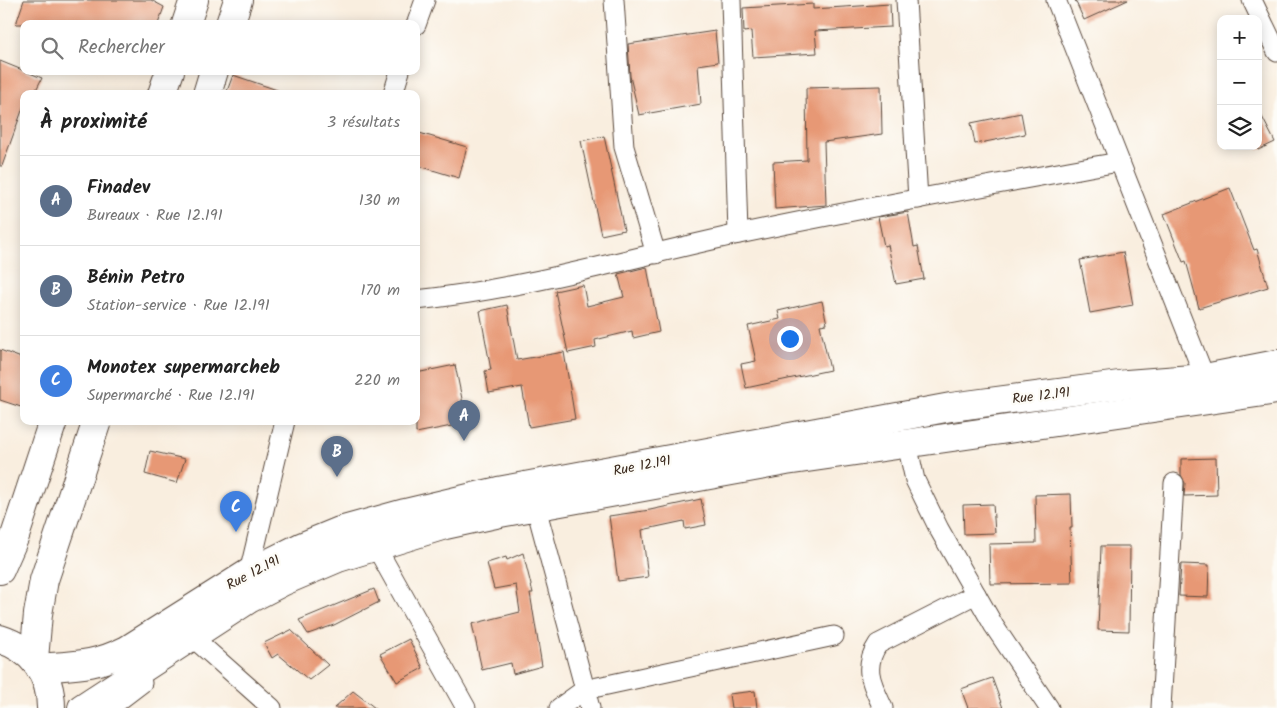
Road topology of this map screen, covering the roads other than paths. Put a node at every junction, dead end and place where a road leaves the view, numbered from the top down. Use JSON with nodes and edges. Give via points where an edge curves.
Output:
{"nodes":[{"id":1,"x":194,"y":0,"type":"edge"},
{"id":2,"x":238,"y":0,"type":"edge"},
{"id":3,"x":425,"y":0,"type":"edge"},
{"id":4,"x":614,"y":0,"type":"edge"},
{"id":5,"x":731,"y":0,"type":"edge"},
{"id":6,"x":906,"y":0,"type":"edge"},
{"id":7,"x":1056,"y":0,"type":"edge"},
{"id":8,"x":1252,"y":0,"type":"edge"},
{"id":9,"x":187,"y":20,"type":"edge"},
{"id":10,"x":231,"y":20,"type":"edge"},
{"id":11,"x":418,"y":20,"type":"edge"},
{"id":12,"x":1277,"y":52,"type":"edge"},
{"id":13,"x":169,"y":75,"type":"edge"},
{"id":14,"x":213,"y":75,"type":"edge"},
{"id":15,"x":399,"y":75,"type":"edge"},
{"id":16,"x":163,"y":90,"type":"edge"},
{"id":17,"x":208,"y":90,"type":"edge"},
{"id":18,"x":393,"y":90,"type":"edge"},
{"id":19,"x":1118,"y":162,"type":"junction"},
{"id":20,"x":918,"y":199,"type":"junction"},
{"id":21,"x":738,"y":234,"type":"junction"},
{"id":22,"x":656,"y":254,"type":"junction"},
{"id":23,"x":420,"y":299,"type":"edge"},
{"id":24,"x":1277,"y":364,"type":"edge"},
{"id":25,"x":1205,"y":378,"type":"junction"},
{"id":26,"x":1277,"y":390,"type":"edge"},
{"id":27,"x":53,"y":425,"type":"edge"},
{"id":28,"x":96,"y":425,"type":"edge"},
{"id":29,"x":284,"y":425,"type":"edge"},
{"id":30,"x":907,"y":444,"type":"junction"},
{"id":31,"x":1174,"y":483,"type":"dead end"},
{"id":32,"x":594,"y":497,"type":"junction"},
{"id":33,"x":538,"y":515,"type":"junction"},
{"id":34,"x":380,"y":554,"type":"junction"},
{"id":35,"x":0,"y":570,"type":"edge"},
{"id":36,"x":249,"y":572,"type":"junction"},
{"id":37,"x":976,"y":594,"type":"junction"},
{"id":38,"x":834,"y":636,"type":"dead end"},
{"id":39,"x":0,"y":639,"type":"edge"},
{"id":40,"x":200,"y":644,"type":"junction"},
{"id":41,"x":37,"y":663,"type":"junction"},
{"id":42,"x":587,"y":699,"type":"edge"},
{"id":43,"x":51,"y":708,"type":"edge"},
{"id":44,"x":82,"y":708,"type":"edge"},
{"id":45,"x":110,"y":708,"type":"edge"},
{"id":46,"x":272,"y":708,"type":"edge"},
{"id":47,"x":466,"y":708,"type":"edge"},
{"id":48,"x":558,"y":708,"type":"edge"},
{"id":49,"x":883,"y":708,"type":"edge"},
{"id":50,"x":1049,"y":708,"type":"edge"},
{"id":51,"x":1161,"y":708,"type":"edge"}],
"edges":[{"from":1,"to":9,"type":"main road"},
{"from":2,"to":10,"type":"main road"},
{"from":3,"to":11,"type":"street"},
{"from":4,"to":22,"type":"street","via":[[624,147]]},
{"from":5,"to":21,"type":"street"},
{"from":6,"to":20,"type":"street"},
{"from":7,"to":19,"type":"street"},
{"from":8,"to":12,"type":"street"},
{"from":13,"to":16,"type":"main road"},
{"from":14,"to":17,"type":"main road"},
{"from":15,"to":18,"type":"street"},
{"from":19,"to":20,"type":"street"},
{"from":19,"to":25,"type":"street"},
{"from":20,"to":21,"type":"street"},
{"from":21,"to":22,"type":"street"},
{"from":22,"to":23,"type":"street","via":[[490,289]]},
{"from":24,"to":25,"type":"main road","name":"Rue 12.191"},
{"from":25,"to":36,"type":"main road","name":"Rue 12.191","via":[[1126,384],[951,407],[498,492],[340,531]]},
{"from":26,"to":30,"type":"main road","name":"Rue 12.191"},
{"from":27,"to":35,"type":"main road"},
{"from":28,"to":41,"type":"main road","via":[[44,580],[38,614]]},
{"from":29,"to":36,"type":"street"},
{"from":30,"to":32,"type":"main road","name":"Rue 12.191","via":[[786,461]]},
{"from":30,"to":37,"type":"street","via":[[915,480]]},
{"from":31,"to":51,"type":"street"},
{"from":32,"to":33,"type":"street"},
{"from":32,"to":44,"type":"main road","name":"Rue 12.191","via":[[445,525],[338,558],[249,599]]},
{"from":33,"to":34,"type":"street"},
{"from":33,"to":42,"type":"street"},
{"from":34,"to":40,"type":"street","via":[[286,592]]},
{"from":34,"to":47,"type":"street"},
{"from":36,"to":41,"type":"main road","name":"Rue 12.191","via":[[109,659],[92,664]]},
{"from":37,"to":49,"type":"street","via":[[878,644],[870,656],[869,668]]},
{"from":37,"to":50,"type":"street"},
{"from":38,"to":42,"type":"street"},
{"from":39,"to":41,"type":"main road","via":[[19,646]]},
{"from":40,"to":45,"type":"street","via":[[147,678]]},
{"from":40,"to":46,"type":"street"},
{"from":41,"to":43,"type":"main road","via":[[50,690]]},
{"from":42,"to":48,"type":"street"}]}
